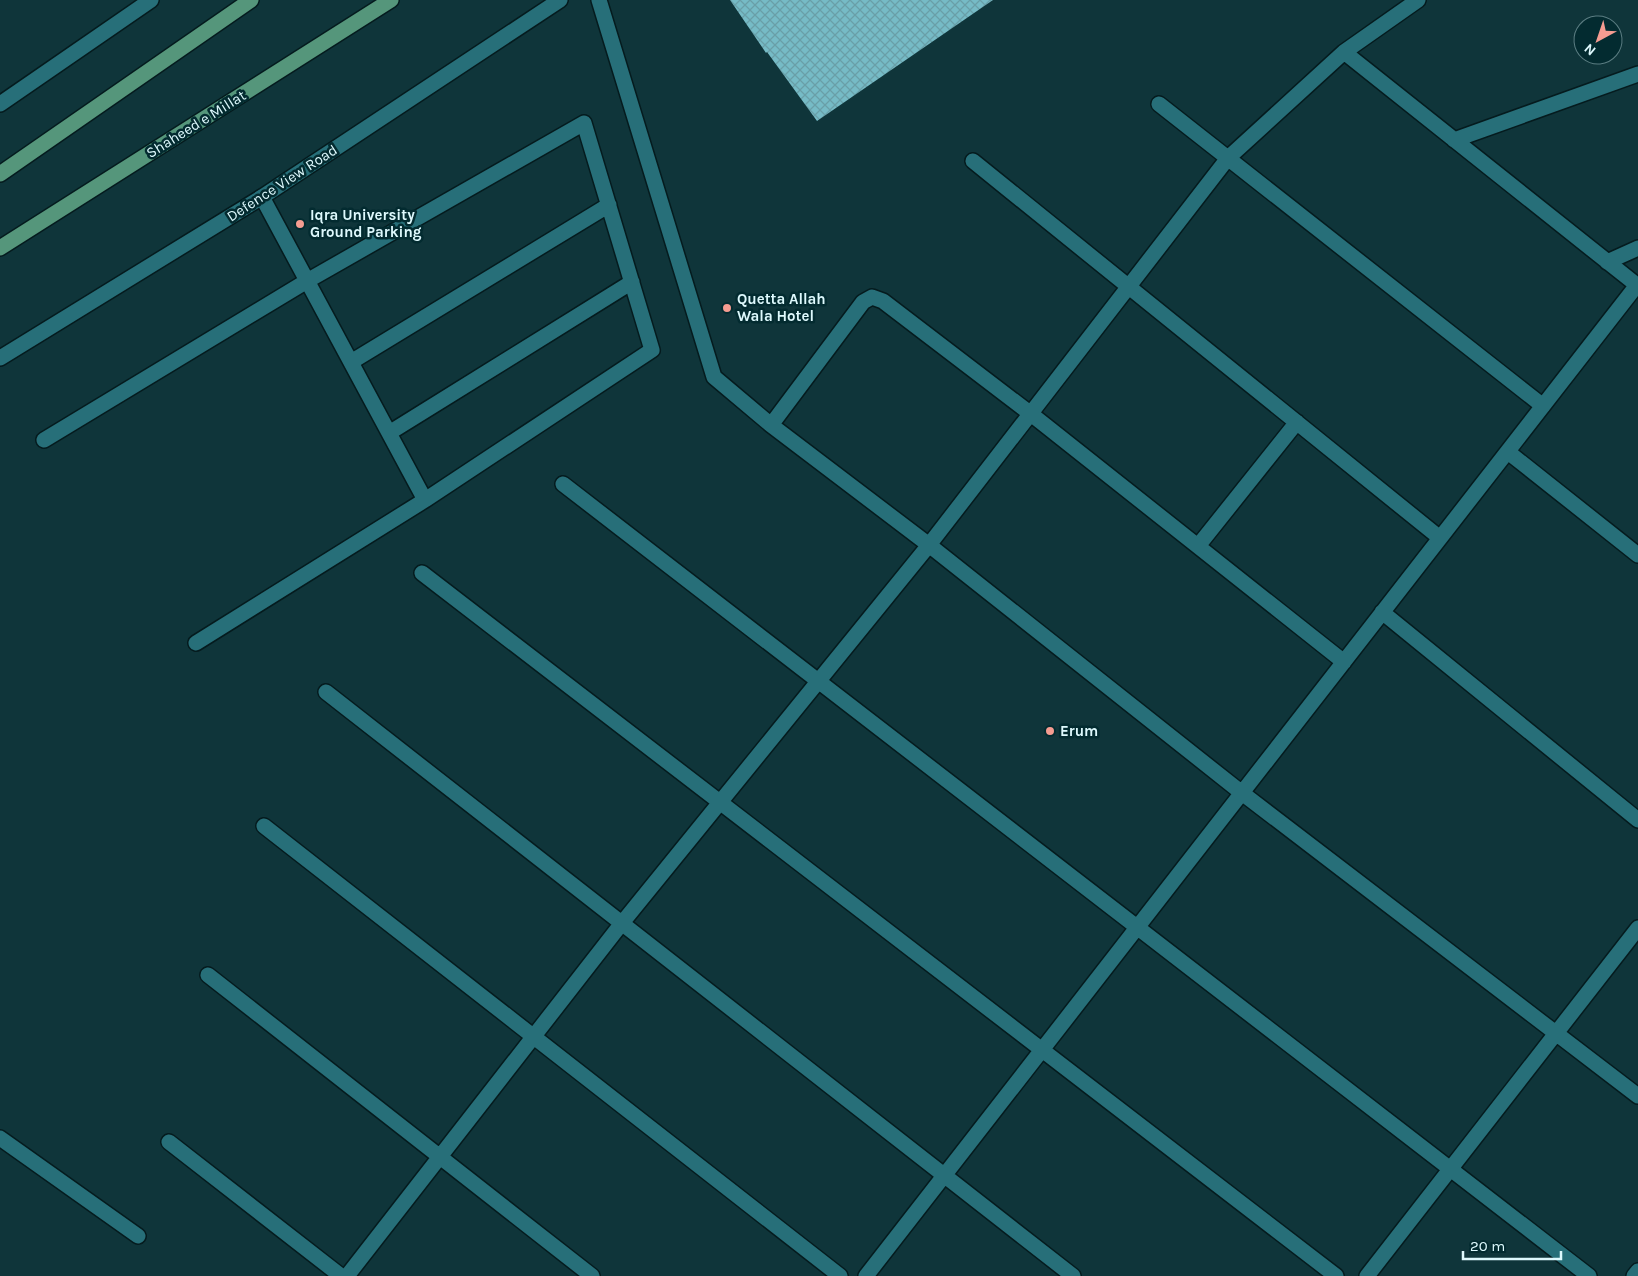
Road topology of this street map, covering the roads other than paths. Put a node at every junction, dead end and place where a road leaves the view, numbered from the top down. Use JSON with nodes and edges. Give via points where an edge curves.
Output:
{"nodes":[{"id":1,"x":151,"y":0,"type":"edge"},
{"id":2,"x":251,"y":0,"type":"edge"},
{"id":3,"x":391,"y":0,"type":"edge"},
{"id":4,"x":560,"y":0,"type":"edge"},
{"id":5,"x":599,"y":0,"type":"edge"},
{"id":6,"x":1418,"y":0,"type":"edge"},
{"id":7,"x":1344,"y":52,"type":"junction"},
{"id":8,"x":1638,"y":74,"type":"edge"},
{"id":9,"x":0,"y":104,"type":"edge"},
{"id":10,"x":1159,"y":104,"type":"dead end"},
{"id":11,"x":1454,"y":140,"type":"junction"},
{"id":12,"x":1228,"y":158,"type":"junction"},
{"id":13,"x":973,"y":162,"type":"dead end"},
{"id":14,"x":0,"y":174,"type":"edge"},
{"id":15,"x":262,"y":197,"type":"junction"},
{"id":16,"x":609,"y":205,"type":"junction"},
{"id":17,"x":0,"y":248,"type":"edge"},
{"id":18,"x":1638,"y":248,"type":"edge"},
{"id":19,"x":1607,"y":262,"type":"junction"},
{"id":20,"x":307,"y":281,"type":"junction"},
{"id":21,"x":632,"y":282,"type":"junction"},
{"id":22,"x":1638,"y":286,"type":"edge"},
{"id":23,"x":1129,"y":287,"type":"junction"},
{"id":24,"x":0,"y":358,"type":"edge"},
{"id":25,"x":351,"y":362,"type":"junction"},
{"id":26,"x":1543,"y":406,"type":"junction"},
{"id":27,"x":1031,"y":414,"type":"junction"},
{"id":28,"x":1297,"y":422,"type":"junction"},
{"id":29,"x":771,"y":425,"type":"junction"},
{"id":30,"x":389,"y":433,"type":"junction"},
{"id":31,"x":44,"y":440,"type":"dead end"},
{"id":32,"x":1508,"y":452,"type":"junction"},
{"id":33,"x":562,"y":484,"type":"dead end"},
{"id":34,"x":425,"y":500,"type":"junction"},
{"id":35,"x":1440,"y":538,"type":"junction"},
{"id":36,"x":929,"y":545,"type":"junction"},
{"id":37,"x":1198,"y":546,"type":"junction"},
{"id":38,"x":1638,"y":555,"type":"edge"},
{"id":39,"x":422,"y":573,"type":"dead end"},
{"id":40,"x":1382,"y":612,"type":"junction"},
{"id":41,"x":196,"y":643,"type":"dead end"},
{"id":42,"x":1344,"y":662,"type":"junction"},
{"id":43,"x":820,"y":682,"type":"junction"},
{"id":44,"x":326,"y":692,"type":"dead end"},
{"id":45,"x":1242,"y":793,"type":"junction"},
{"id":46,"x":720,"y":802,"type":"junction"},
{"id":47,"x":1638,"y":820,"type":"edge"},
{"id":48,"x":264,"y":826,"type":"dead end"},
{"id":49,"x":622,"y":923,"type":"junction"},
{"id":50,"x":1138,"y":927,"type":"junction"},
{"id":51,"x":1638,"y":928,"type":"edge"},
{"id":52,"x":208,"y":975,"type":"dead end"},
{"id":53,"x":1556,"y":1033,"type":"junction"},
{"id":54,"x":534,"y":1037,"type":"junction"},
{"id":55,"x":1042,"y":1050,"type":"junction"},
{"id":56,"x":1638,"y":1096,"type":"edge"},
{"id":57,"x":0,"y":1138,"type":"edge"},
{"id":58,"x":168,"y":1142,"type":"dead end"},
{"id":59,"x":441,"y":1157,"type":"junction"},
{"id":60,"x":1450,"y":1169,"type":"junction"},
{"id":61,"x":945,"y":1175,"type":"junction"},
{"id":62,"x":138,"y":1236,"type":"dead end"},
{"id":63,"x":1638,"y":1271,"type":"edge"},
{"id":64,"x":341,"y":1276,"type":"edge"},
{"id":65,"x":347,"y":1276,"type":"edge"},
{"id":66,"x":592,"y":1276,"type":"edge"},
{"id":67,"x":840,"y":1276,"type":"edge"},
{"id":68,"x":866,"y":1276,"type":"edge"},
{"id":69,"x":1073,"y":1276,"type":"edge"},
{"id":70,"x":1336,"y":1276,"type":"edge"},
{"id":71,"x":1367,"y":1276,"type":"edge"},
{"id":72,"x":1590,"y":1276,"type":"edge"},
{"id":73,"x":1634,"y":1276,"type":"edge"}],
"edges":[{"from":1,"to":9,"type":"street"},
{"from":2,"to":14,"type":"main road"},
{"from":3,"to":17,"type":"main road","name":"Shaheed e Millat"},
{"from":4,"to":15,"type":"street","name":"Defence View Road"},
{"from":5,"to":29,"type":"street","via":[[714,377]]},
{"from":6,"to":7,"type":"street"},
{"from":7,"to":11,"type":"street"},
{"from":7,"to":12,"type":"street"},
{"from":8,"to":11,"type":"street"},
{"from":10,"to":12,"type":"street"},
{"from":11,"to":19,"type":"street"},
{"from":12,"to":23,"type":"street"},
{"from":12,"to":26,"type":"street"},
{"from":13,"to":23,"type":"street"},
{"from":15,"to":20,"type":"street"},
{"from":15,"to":24,"type":"street","name":"Defence View Road"},
{"from":16,"to":20,"type":"street","via":[[584,123]]},
{"from":16,"to":21,"type":"street"},
{"from":16,"to":25,"type":"street"},
{"from":18,"to":19,"type":"street"},
{"from":19,"to":22,"type":"street"},
{"from":20,"to":25,"type":"street"},
{"from":20,"to":31,"type":"street"},
{"from":21,"to":30,"type":"street"},
{"from":21,"to":34,"type":"street","via":[[652,350]]},
{"from":22,"to":26,"type":"street"},
{"from":23,"to":27,"type":"street"},
{"from":23,"to":28,"type":"street"},
{"from":25,"to":30,"type":"street"},
{"from":26,"to":32,"type":"street"},
{"from":27,"to":29,"type":"street","via":[[883,301],[872,297],[863,302]]},
{"from":27,"to":36,"type":"street"},
{"from":27,"to":37,"type":"street"},
{"from":28,"to":35,"type":"street"},
{"from":28,"to":37,"type":"street"},
{"from":29,"to":36,"type":"street"},
{"from":30,"to":34,"type":"street"},
{"from":32,"to":35,"type":"street"},
{"from":32,"to":38,"type":"street"},
{"from":33,"to":43,"type":"street"},
{"from":34,"to":41,"type":"street"},
{"from":35,"to":40,"type":"street"},
{"from":36,"to":43,"type":"street"},
{"from":36,"to":45,"type":"street"},
{"from":37,"to":42,"type":"street"},
{"from":39,"to":46,"type":"street"},
{"from":40,"to":42,"type":"street"},
{"from":40,"to":47,"type":"street"},
{"from":42,"to":45,"type":"street"},
{"from":43,"to":46,"type":"street"},
{"from":43,"to":50,"type":"street"},
{"from":44,"to":49,"type":"street"},
{"from":45,"to":50,"type":"street"},
{"from":45,"to":53,"type":"street"},
{"from":46,"to":49,"type":"street"},
{"from":46,"to":55,"type":"street"},
{"from":48,"to":54,"type":"street"},
{"from":49,"to":54,"type":"street"},
{"from":49,"to":61,"type":"street"},
{"from":50,"to":55,"type":"street"},
{"from":50,"to":60,"type":"street"},
{"from":51,"to":53,"type":"street"},
{"from":52,"to":59,"type":"street"},
{"from":53,"to":56,"type":"street"},
{"from":53,"to":60,"type":"street"},
{"from":54,"to":59,"type":"street"},
{"from":54,"to":67,"type":"street"},
{"from":55,"to":61,"type":"street"},
{"from":55,"to":70,"type":"street"},
{"from":57,"to":62,"type":"street"},
{"from":58,"to":64,"type":"street"},
{"from":59,"to":65,"type":"street"},
{"from":59,"to":66,"type":"street"},
{"from":60,"to":71,"type":"street"},
{"from":60,"to":72,"type":"street"},
{"from":61,"to":68,"type":"street"},
{"from":61,"to":69,"type":"street"},
{"from":63,"to":73,"type":"street"}]}
